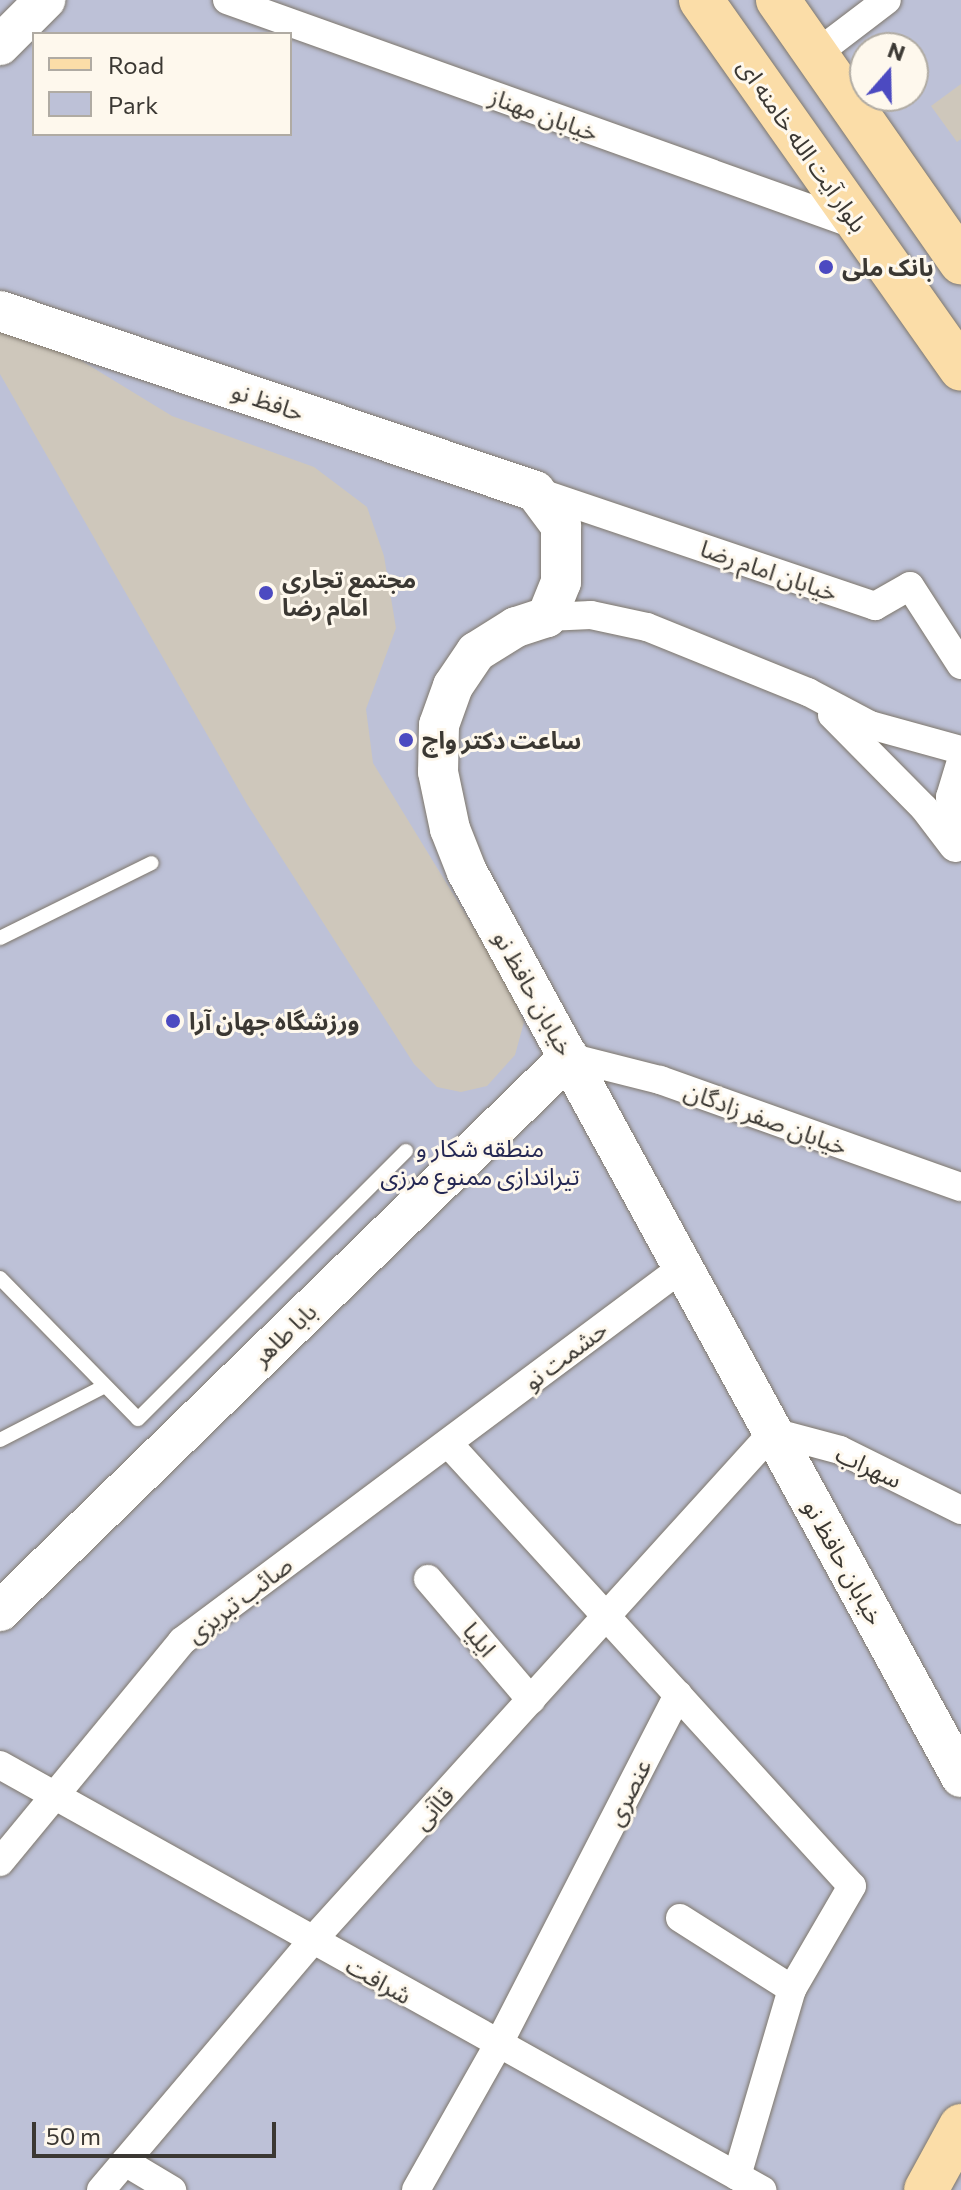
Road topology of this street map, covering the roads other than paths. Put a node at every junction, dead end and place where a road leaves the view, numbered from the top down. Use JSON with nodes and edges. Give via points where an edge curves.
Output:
{"nodes":[{"id":1,"x":45,"y":0,"type":"edge"},
{"id":2,"x":227,"y":0,"type":"edge"},
{"id":3,"x":701,"y":0,"type":"edge"},
{"id":4,"x":778,"y":0,"type":"edge"},
{"id":5,"x":887,"y":0,"type":"edge"},
{"id":6,"x":0,"y":45,"type":"edge"},
{"id":7,"x":816,"y":54,"type":"junction"},
{"id":8,"x":861,"y":227,"type":"junction"},
{"id":9,"x":961,"y":262,"type":"edge"},
{"id":10,"x":0,"y":311,"type":"edge"},
{"id":11,"x":961,"y":368,"type":"edge"},
{"id":12,"x":535,"y":491,"type":"junction"},
{"id":13,"x":547,"y":617,"type":"junction"},
{"id":14,"x":961,"y":665,"type":"edge"},
{"id":15,"x":808,"y":692,"type":"junction"},
{"id":16,"x":961,"y":750,"type":"edge"},
{"id":17,"x":961,"y":760,"type":"edge"},
{"id":18,"x":957,"y":851,"type":"edge"},
{"id":19,"x":152,"y":863,"type":"dead end"},
{"id":20,"x":0,"y":938,"type":"edge"},
{"id":21,"x":569,"y":1057,"type":"junction"},
{"id":22,"x":406,"y":1151,"type":"dead end"},
{"id":23,"x":961,"y":1187,"type":"edge"},
{"id":24,"x":683,"y":1267,"type":"junction"},
{"id":25,"x":0,"y":1278,"type":"edge"},
{"id":26,"x":105,"y":1386,"type":"junction"},
{"id":27,"x":773,"y":1432,"type":"junction"},
{"id":28,"x":0,"y":1440,"type":"edge"},
{"id":29,"x":448,"y":1443,"type":"junction"},
{"id":30,"x":961,"y":1510,"type":"edge"},
{"id":31,"x":428,"y":1579,"type":"dead end"},
{"id":32,"x":0,"y":1611,"type":"edge"},
{"id":33,"x":606,"y":1617,"type":"junction"},
{"id":34,"x":678,"y":1695,"type":"junction"},
{"id":35,"x":531,"y":1700,"type":"junction"},
{"id":36,"x":0,"y":1765,"type":"edge"},
{"id":37,"x":961,"y":1777,"type":"edge"},
{"id":38,"x":54,"y":1795,"type":"junction"},
{"id":39,"x":0,"y":1862,"type":"edge"},
{"id":40,"x":680,"y":1918,"type":"dead end"},
{"id":41,"x":311,"y":1942,"type":"junction"},
{"id":42,"x":792,"y":1989,"type":"junction"},
{"id":43,"x":498,"y":2045,"type":"junction"},
{"id":44,"x":961,"y":2126,"type":"edge"},
{"id":45,"x":125,"y":2162,"type":"junction"},
{"id":46,"x":749,"y":2183,"type":"edge"},
{"id":47,"x":101,"y":2190,"type":"edge"},
{"id":48,"x":172,"y":2190,"type":"edge"},
{"id":49,"x":416,"y":2190,"type":"edge"},
{"id":50,"x":926,"y":2190,"type":"edge"}],
"edges":[{"from":1,"to":6,"type":"main road"},
{"from":2,"to":8,"type":"street","name":"خیابان مهناز"},
{"from":3,"to":8,"type":"main road","name":"بلوار آیت الله خامنه ای"},
{"from":4,"to":7,"type":"main road"},
{"from":5,"to":7,"type":"street"},
{"from":7,"to":9,"type":"main road"},
{"from":8,"to":11,"type":"main road","name":"بلوار آیت الله خامنه ای"},
{"from":10,"to":12,"type":"main road","name":"حافظ نو"},
{"from":12,"to":13,"type":"main road","via":[[561,526],[565,555]]},
{"from":12,"to":14,"type":"street","name":"خیابان امام رضا","via":[[875,606],[910,586]]},
{"from":13,"to":15,"type":"street","name":"خیابان حافظ نو","via":[[591,615],[647,627]]},
{"from":13,"to":21,"type":"main road","name":"خیابان حافظ نو","via":[[516,627],[476,652],[453,686],[439,725],[438,772],[450,829],[467,872]]},
{"from":15,"to":16,"type":"street","name":"خیابان حافظ نو","via":[[870,725]]},
{"from":15,"to":18,"type":"street","via":[[924,808]]},
{"from":17,"to":18,"type":"street","via":[[950,797]]},
{"from":19,"to":20,"type":"lane"},
{"from":21,"to":23,"type":"street","name":"خیابان صفر زادگان","via":[[660,1080]]},
{"from":21,"to":24,"type":"main road","name":"خیابان حافظ نو"},
{"from":21,"to":32,"type":"main road","name":"بابا طاهر"},
{"from":22,"to":26,"type":"lane","via":[[138,1419]]},
{"from":24,"to":27,"type":"main road","name":"خیابان حافظ نو"},
{"from":24,"to":29,"type":"street","name":"حشمت نو"},
{"from":25,"to":26,"type":"lane"},
{"from":26,"to":28,"type":"lane"},
{"from":27,"to":30,"type":"street","name":"سهراب","via":[[840,1450]]},
{"from":27,"to":33,"type":"street","name":"قاآنی"},
{"from":27,"to":37,"type":"main road","name":"خیابان حافظ نو"},
{"from":29,"to":33,"type":"street"},
{"from":29,"to":38,"type":"street","name":"صائب تبریزی","via":[[182,1641]]},
{"from":31,"to":35,"type":"street","name":"ایلیا"},
{"from":33,"to":34,"type":"street"},
{"from":33,"to":35,"type":"street","name":"قاآنی"},
{"from":34,"to":42,"type":"street","via":[[852,1886]]},
{"from":34,"to":43,"type":"street","name":"عنصری"},
{"from":35,"to":41,"type":"street","name":"قاآنی"},
{"from":36,"to":38,"type":"street","name":"شرافت"},
{"from":38,"to":39,"type":"street","name":"صائب تبریزی"},
{"from":38,"to":41,"type":"street","name":"شرافت"},
{"from":40,"to":42,"type":"street"},
{"from":41,"to":43,"type":"street","name":"شرافت"},
{"from":41,"to":45,"type":"street","name":"قاآنی"},
{"from":42,"to":46,"type":"street"},
{"from":43,"to":46,"type":"street","name":"شرافت"},
{"from":43,"to":49,"type":"street","name":"عنصری"},
{"from":44,"to":50,"type":"main road"},
{"from":45,"to":47,"type":"street","name":"قاآنی"},
{"from":45,"to":48,"type":"street"}]}
